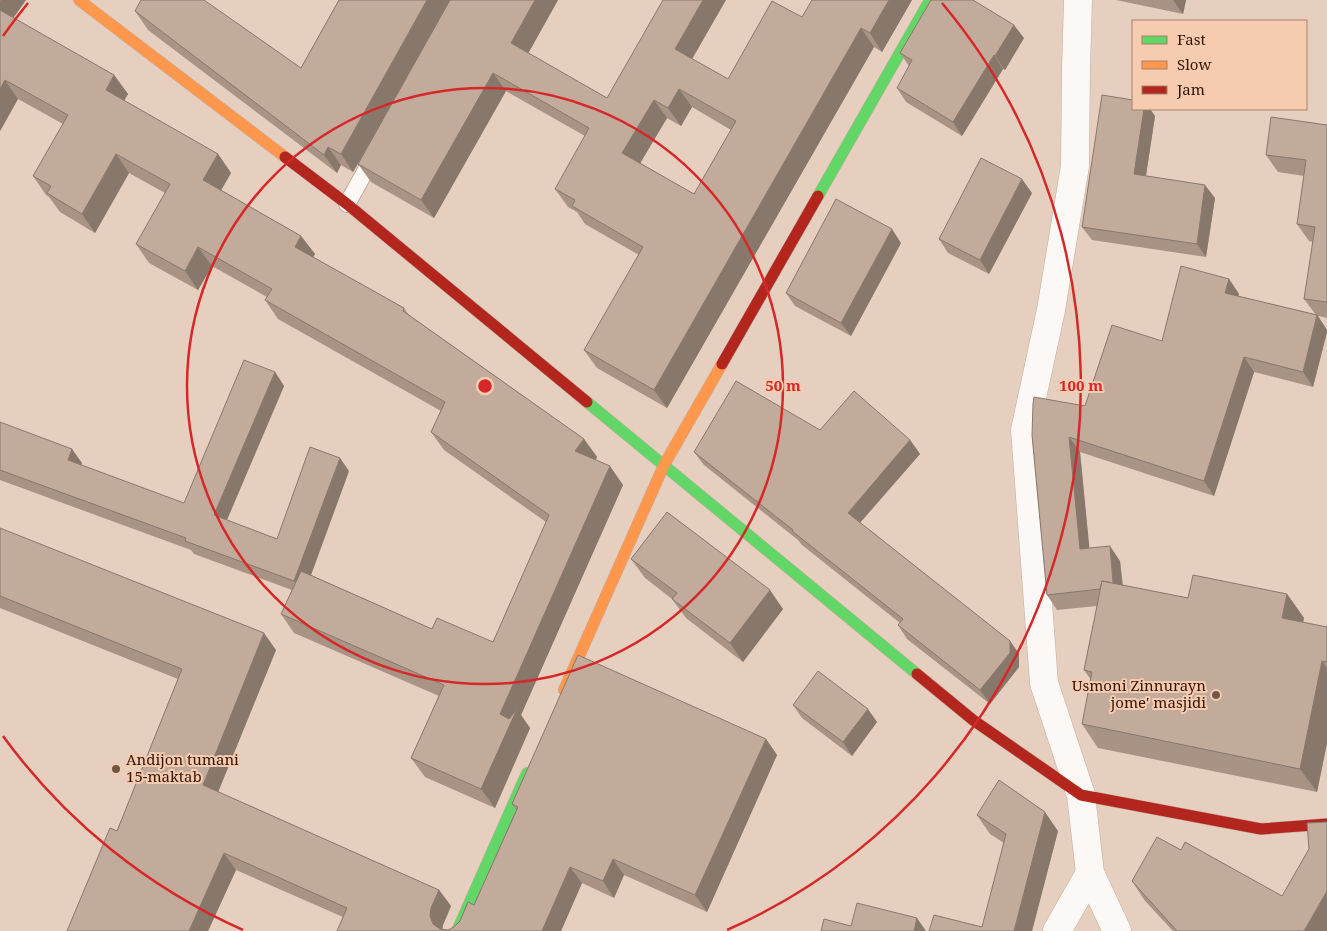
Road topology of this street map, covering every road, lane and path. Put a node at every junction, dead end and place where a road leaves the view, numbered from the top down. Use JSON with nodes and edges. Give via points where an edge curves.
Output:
{"nodes":[{"id":1,"x":79,"y":0,"type":"edge"},
{"id":2,"x":930,"y":0,"type":"edge"},
{"id":3,"x":1078,"y":0,"type":"edge"},
{"id":4,"x":380,"y":145,"type":"edge"},
{"id":5,"x":347,"y":204,"type":"junction"},
{"id":6,"x":664,"y":465,"type":"junction"},
{"id":7,"x":558,"y":703,"type":"edge"},
{"id":8,"x":530,"y":767,"type":"edge"},
{"id":9,"x":1081,"y":795,"type":"junction"},
{"id":10,"x":1327,"y":824,"type":"edge"},
{"id":11,"x":1090,"y":873,"type":"junction"},
{"id":12,"x":457,"y":931,"type":"edge"},
{"id":13,"x":1057,"y":931,"type":"edge"},
{"id":14,"x":1117,"y":931,"type":"edge"}],
"edges":[{"from":1,"to":5,"type":"street"},
{"from":2,"to":6,"type":"street"},
{"from":3,"to":9,"type":"street","via":[[1075,166],[1051,310],[1025,430],[1044,683]]},
{"from":4,"to":5,"type":"lane"},
{"from":5,"to":6,"type":"street"},
{"from":6,"to":7,"type":"street"},
{"from":6,"to":9,"type":"street","via":[[973,720]]},
{"from":8,"to":12,"type":"street"},
{"from":9,"to":10,"type":"street","via":[[1260,829]]},
{"from":9,"to":11,"type":"street"},
{"from":11,"to":13,"type":"street"},
{"from":11,"to":14,"type":"street"}]}
